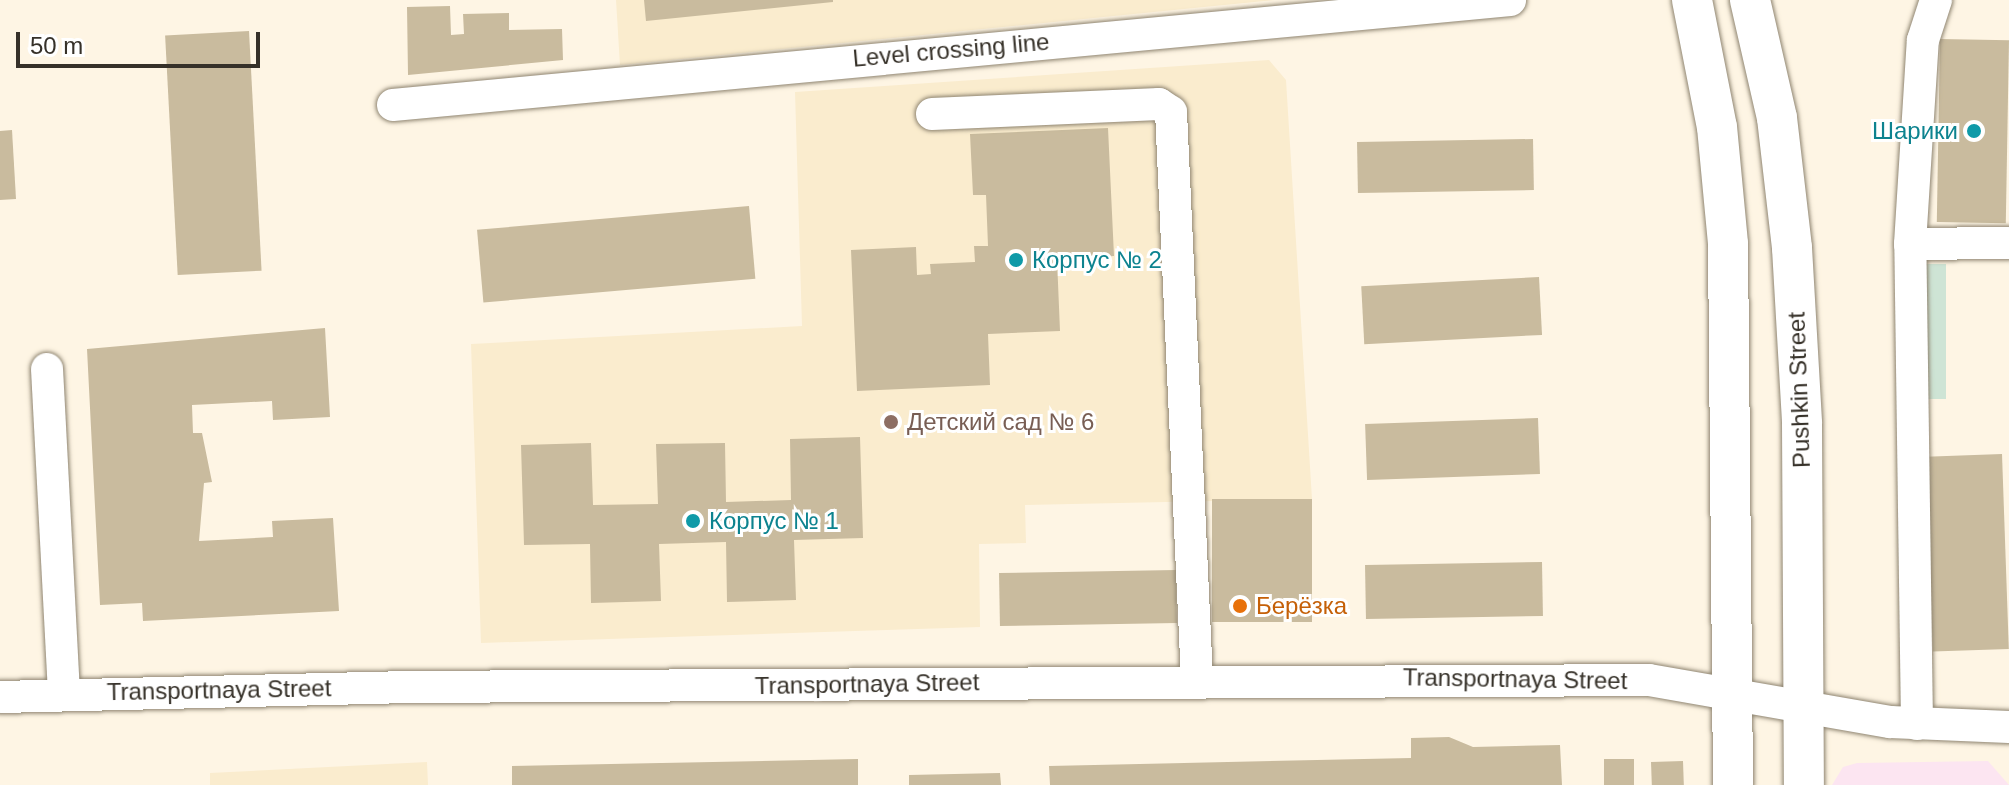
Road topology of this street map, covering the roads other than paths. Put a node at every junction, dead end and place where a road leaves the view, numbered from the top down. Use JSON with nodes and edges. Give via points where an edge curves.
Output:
{"nodes":[{"id":1,"x":1510,"y":0,"type":"edge"},
{"id":2,"x":1692,"y":0,"type":"edge"},
{"id":3,"x":1750,"y":0,"type":"edge"},
{"id":4,"x":1936,"y":0,"type":"edge"},
{"id":5,"x":393,"y":105,"type":"dead end"},
{"id":6,"x":932,"y":114,"type":"dead end"},
{"id":7,"x":2009,"y":243,"type":"edge"},
{"id":8,"x":1910,"y":244,"type":"junction"},
{"id":9,"x":47,"y":369,"type":"dead end"},
{"id":10,"x":1197,"y":680,"type":"junction"},
{"id":11,"x":64,"y":694,"type":"junction"},
{"id":12,"x":1732,"y":695,"type":"junction"},
{"id":13,"x":0,"y":697,"type":"edge"},
{"id":14,"x":1803,"y":705,"type":"junction"},
{"id":15,"x":1917,"y":724,"type":"junction"},
{"id":16,"x":2009,"y":727,"type":"edge"},
{"id":17,"x":1733,"y":785,"type":"edge"},
{"id":18,"x":1804,"y":785,"type":"edge"}],
"edges":[{"from":1,"to":5,"type":"street","name":"Level crossing line"},
{"from":2,"to":12,"type":"main road","via":[[1717,127],[1728,244]]},
{"from":3,"to":14,"type":"main road","name":"Pushkin Street","via":[[1777,118],[1792,248],[1802,424]]},
{"from":4,"to":8,"type":"street","via":[[1923,40]]},
{"from":6,"to":10,"type":"street","via":[[1159,104],[1171,112]]},
{"from":7,"to":8,"type":"street"},
{"from":8,"to":15,"type":"street"},
{"from":9,"to":11,"type":"street"},
{"from":10,"to":11,"type":"street","name":"Transportnaya Street"},
{"from":10,"to":12,"type":"street","name":"Transportnaya Street","via":[[1649,680]]},
{"from":11,"to":13,"type":"street","name":"Transportnaya Street"},
{"from":12,"to":14,"type":"street","name":"Transportnaya Street"},
{"from":12,"to":17,"type":"main road"},
{"from":14,"to":15,"type":"street","name":"Transportnaya Street"},
{"from":14,"to":18,"type":"main road","name":"Pushkin Street"},
{"from":15,"to":16,"type":"street","name":"Transportnaya Street"}]}
